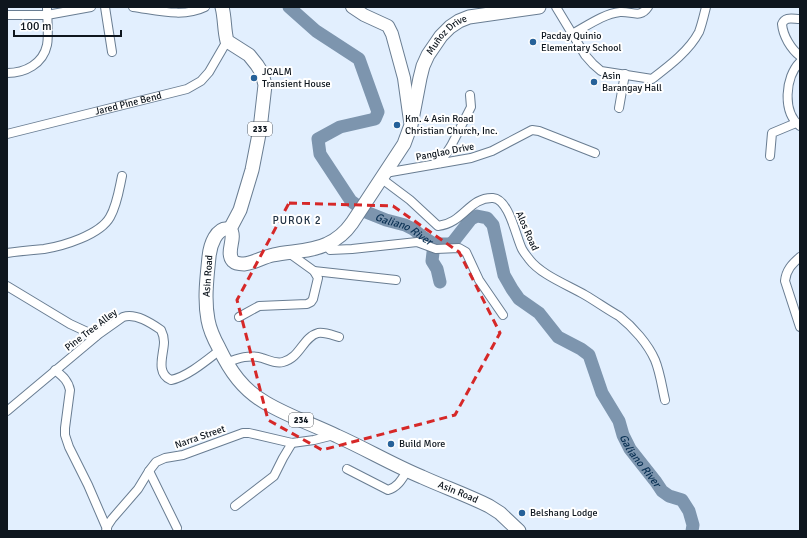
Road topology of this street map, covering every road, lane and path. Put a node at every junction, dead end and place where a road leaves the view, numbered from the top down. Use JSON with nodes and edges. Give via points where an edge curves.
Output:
{"nodes":[{"id":1,"x":91,"y":7,"type":"edge"},
{"id":2,"x":105,"y":7,"type":"edge"},
{"id":3,"x":133,"y":7,"type":"edge"},
{"id":4,"x":205,"y":7,"type":"edge"},
{"id":5,"x":222,"y":7,"type":"edge"},
{"id":6,"x":352,"y":7,"type":"edge"},
{"id":7,"x":539,"y":7,"type":"edge"},
{"id":8,"x":556,"y":7,"type":"edge"},
{"id":9,"x":648,"y":7,"type":"edge"},
{"id":10,"x":706,"y":7,"type":"edge"},
{"id":11,"x":47,"y":11,"type":"edge"},
{"id":12,"x":7,"y":15,"type":"edge"},
{"id":13,"x":800,"y":19,"type":"edge"},
{"id":14,"x":572,"y":34,"type":"junction"},
{"id":15,"x":227,"y":41,"type":"junction"},
{"id":16,"x":112,"y":52,"type":"dead end"},
{"id":17,"x":800,"y":56,"type":"edge"},
{"id":18,"x":800,"y":62,"type":"edge"},
{"id":19,"x":7,"y":73,"type":"edge"},
{"id":20,"x":625,"y":74,"type":"junction"},
{"id":21,"x":470,"y":95,"type":"dead end"},
{"id":22,"x":618,"y":108,"type":"dead end"},
{"id":23,"x":798,"y":124,"type":"edge"},
{"id":24,"x":411,"y":125,"type":"junction"},
{"id":25,"x":7,"y":134,"type":"edge"},
{"id":26,"x":595,"y":153,"type":"dead end"},
{"id":27,"x":770,"y":156,"type":"dead end"},
{"id":28,"x":440,"y":163,"type":"junction"},
{"id":29,"x":122,"y":176,"type":"dead end"},
{"id":30,"x":381,"y":180,"type":"junction"},
{"id":31,"x":230,"y":228,"type":"junction"},
{"id":32,"x":326,"y":245,"type":"junction"},
{"id":33,"x":289,"y":252,"type":"junction"},
{"id":34,"x":7,"y":253,"type":"edge"},
{"id":35,"x":800,"y":257,"type":"edge"},
{"id":36,"x":314,"y":271,"type":"junction"},
{"id":37,"x":396,"y":280,"type":"dead end"},
{"id":38,"x":7,"y":286,"type":"edge"},
{"id":39,"x":503,"y":315,"type":"dead end"},
{"id":40,"x":239,"y":317,"type":"dead end"},
{"id":41,"x":800,"y":327,"type":"edge"},
{"id":42,"x":96,"y":336,"type":"junction"},
{"id":43,"x":339,"y":337,"type":"dead end"},
{"id":44,"x":220,"y":350,"type":"junction"},
{"id":45,"x":226,"y":363,"type":"junction"},
{"id":46,"x":54,"y":370,"type":"junction"},
{"id":47,"x":665,"y":400,"type":"dead end"},
{"id":48,"x":7,"y":411,"type":"edge"},
{"id":49,"x":335,"y":435,"type":"junction"},
{"id":50,"x":292,"y":443,"type":"junction"},
{"id":51,"x":347,"y":469,"type":"dead end"},
{"id":52,"x":149,"y":471,"type":"junction"},
{"id":53,"x":407,"y":471,"type":"junction"},
{"id":54,"x":235,"y":506,"type":"dead end"},
{"id":55,"x":177,"y":528,"type":"dead end"},
{"id":56,"x":107,"y":530,"type":"edge"},
{"id":57,"x":519,"y":531,"type":"edge"}],
"edges":[{"from":1,"to":11,"type":"street"},
{"from":2,"to":16,"type":"street"},
{"from":3,"to":4,"type":"street","via":[[179,13]]},
{"from":5,"to":15,"type":"main road"},
{"from":6,"to":24,"type":"main road","via":[[388,26],[404,78]]},
{"from":7,"to":24,"type":"main road","name":"Muñoz Drive","via":[[469,17],[458,21],[440,36],[423,66]]},
{"from":8,"to":14,"type":"street"},
{"from":9,"to":14,"type":"street","via":[[640,14],[624,12],[608,15]]},
{"from":10,"to":20,"type":"street","via":[[700,30],[695,38],[680,56],[661,72],[652,79]]},
{"from":11,"to":12,"type":"street"},
{"from":11,"to":19,"type":"street","via":[[47,45],[42,56],[36,65],[26,70]]},
{"from":13,"to":17,"type":"street","via":[[786,19],[782,24],[792,49]]},
{"from":14,"to":20,"type":"street","via":[[597,67],[611,73]]},
{"from":15,"to":25,"type":"street","name":"Jared Pine Bend","via":[[210,72],[187,89]]},
{"from":15,"to":31,"type":"main road","number":"233","via":[[249,55],[262,73],[265,85],[252,170],[240,210]]},
{"from":18,"to":23,"type":"street","via":[[791,76],[788,101]]},
{"from":20,"to":22,"type":"street"},
{"from":21,"to":28,"type":"street","via":[[471,107]]},
{"from":23,"to":27,"type":"street","via":[[772,133]]},
{"from":24,"to":30,"type":"main road","via":[[404,144]]},
{"from":26,"to":28,"type":"street","name":"Panglao Drive","via":[[532,130],[483,154]]},
{"from":28,"to":30,"type":"street","name":"Panglao Drive"},
{"from":29,"to":34,"type":"street","via":[[115,207],[105,224],[98,230],[66,244]]},
{"from":30,"to":32,"type":"main road","via":[[343,234]]},
{"from":30,"to":47,"type":"street","name":"Alos Road","via":[[410,200],[438,226],[455,220],[474,202],[494,198],[500,200],[522,249],[535,265],[619,316],[648,347],[655,360]]},
{"from":31,"to":33,"type":"main road","via":[[233,233],[231,257],[236,263],[245,264]]},
{"from":31,"to":44,"type":"main road","name":"Asin Road","number":"234","via":[[223,229],[217,234],[210,249],[208,263],[208,319]]},
{"from":32,"to":33,"type":"main road"},
{"from":32,"to":39,"type":"street","via":[[330,250],[417,242],[436,249],[459,248],[466,252],[479,280]]},
{"from":33,"to":36,"type":"street"},
{"from":35,"to":41,"type":"street","via":[[785,274]]},
{"from":36,"to":37,"type":"street"},
{"from":36,"to":40,"type":"street","via":[[318,278],[317,285],[309,303],[259,306]]},
{"from":38,"to":42,"type":"street","via":[[70,324]]},
{"from":42,"to":44,"type":"street","name":"Pine Tree Alley","via":[[128,316],[134,316],[156,326],[164,336],[162,368],[164,375],[171,380],[205,362]]},
{"from":42,"to":46,"type":"street","name":"Pine Tree Alley"},
{"from":43,"to":45,"type":"street","via":[[318,333],[297,354],[282,362],[255,356],[241,357]]},
{"from":44,"to":45,"type":"main road","name":"Asin Road","number":"234"},
{"from":45,"to":49,"type":"main road","name":"Asin Road","number":"234","via":[[246,388],[266,403]]},
{"from":46,"to":48,"type":"street","name":"Pine Tree Alley"},
{"from":46,"to":56,"type":"street","via":[[66,380],[70,390],[65,435]]},
{"from":49,"to":50,"type":"street","name":"Narra Street"},
{"from":49,"to":53,"type":"main road","name":"Asin Road","number":"234"},
{"from":50,"to":52,"type":"street","name":"Narra Street","via":[[256,434],[243,434],[183,455],[160,460]]},
{"from":50,"to":54,"type":"street","via":[[274,476]]},
{"from":51,"to":53,"type":"street","via":[[388,490],[397,485]]},
{"from":52,"to":55,"type":"street"},
{"from":52,"to":56,"type":"street","name":"Narra Street","via":[[138,489],[112,519]]},
{"from":53,"to":57,"type":"main road","name":"Asin Road","number":"234","via":[[494,508]]}]}
